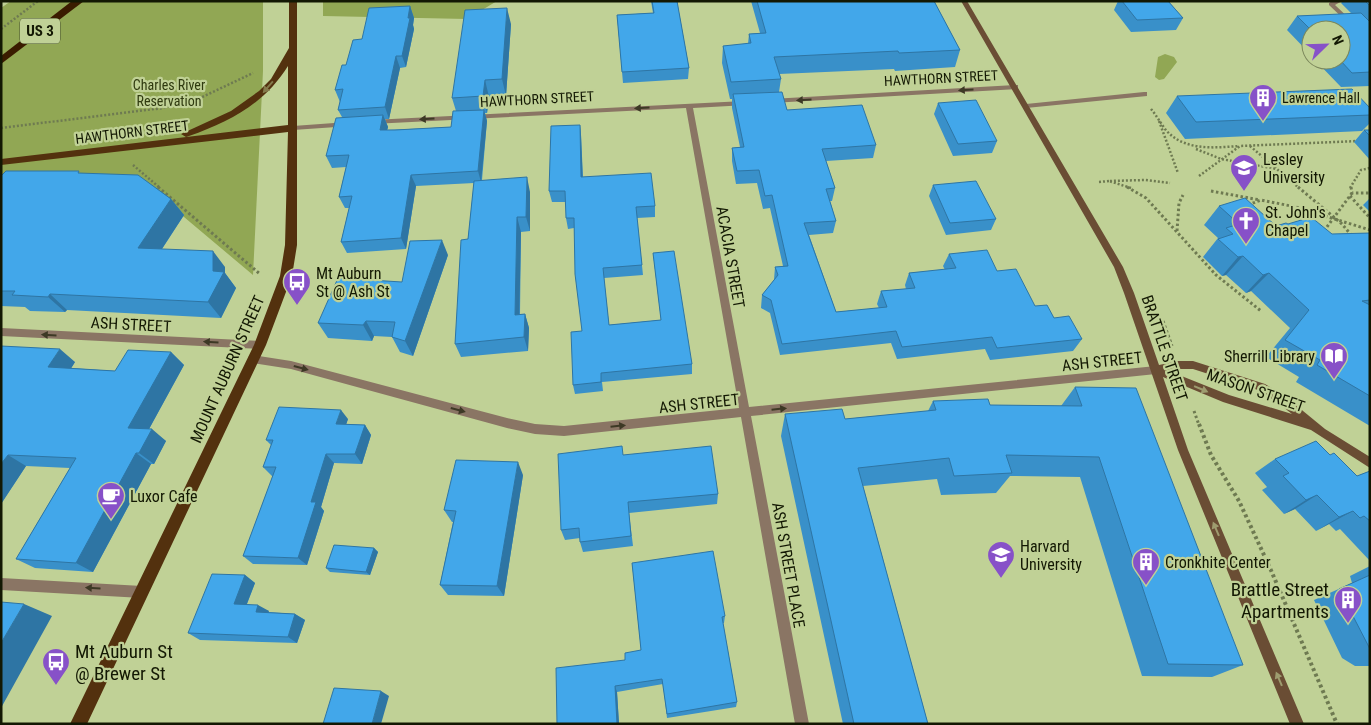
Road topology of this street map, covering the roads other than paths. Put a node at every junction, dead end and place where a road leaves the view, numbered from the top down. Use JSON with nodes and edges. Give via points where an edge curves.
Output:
{"nodes":[{"id":1,"x":78,"y":1,"type":"edge"},
{"id":2,"x":292,"y":1,"type":"edge"},
{"id":3,"x":964,"y":1,"type":"edge"},
{"id":4,"x":1339,"y":1,"type":"edge"},
{"id":5,"x":1370,"y":42,"type":"edge"},
{"id":6,"x":293,"y":45,"type":"junction"},
{"id":7,"x":1,"y":61,"type":"edge"},
{"id":8,"x":1015,"y":88,"type":"junction"},
{"id":9,"x":1142,"y":94,"type":"road end"},
{"id":10,"x":757,"y":102,"type":"edge"},
{"id":11,"x":767,"y":102,"type":"edge"},
{"id":12,"x":689,"y":106,"type":"junction"},
{"id":13,"x":1026,"y":106,"type":"junction"},
{"id":14,"x":293,"y":128,"type":"junction"},
{"id":15,"x":144,"y":145,"type":"junction"},
{"id":16,"x":1,"y":162,"type":"edge"},
{"id":17,"x":1,"y":332,"type":"edge"},
{"id":18,"x":260,"y":345,"type":"junction"},
{"id":19,"x":253,"y":359,"type":"junction"},
{"id":20,"x":1156,"y":370,"type":"junction"},
{"id":21,"x":745,"y":413,"type":"junction"},
{"id":22,"x":1322,"y":432,"type":"junction"},
{"id":23,"x":1370,"y":463,"type":"edge"},
{"id":24,"x":1,"y":584,"type":"edge"},
{"id":25,"x":142,"y":592,"type":"junction"},
{"id":26,"x":78,"y":724,"type":"edge"},
{"id":27,"x":802,"y":724,"type":"edge"},
{"id":28,"x":1297,"y":724,"type":"edge"}],
"edges":[{"from":1,"to":7,"type":"highway","number":"US 3"},
{"from":2,"to":6,"type":"main road","name":"MOUNT AUBURN STREET"},
{"from":3,"to":8,"type":"main road","name":"BRATTLE STREET"},
{"from":4,"to":5,"type":"street","via":[[1332,4]]},
{"from":6,"to":14,"type":"main road","name":"MOUNT AUBURN STREET"},
{"from":6,"to":15,"type":"main road","one_way":true,"via":[[277,77],[250,103],[198,130]]},
{"from":8,"to":11,"type":"street","name":"HAWTHORN STREET","one_way":true},
{"from":8,"to":13,"type":"main road","name":"BRATTLE STREET"},
{"from":9,"to":13,"type":"street"},
{"from":10,"to":12,"type":"street","name":"HAWTHORN STREET"},
{"from":12,"to":14,"type":"street","name":"HAWTHORN STREET","one_way":true},
{"from":12,"to":21,"type":"street","name":"ACACIA STREET"},
{"from":13,"to":20,"type":"main road","name":"BRATTLE STREET","via":[[1115,260]]},
{"from":14,"to":15,"type":"main road","name":"HAWTHORN STREET"},
{"from":14,"to":18,"type":"main road","name":"MOUNT AUBURN STREET","via":[[289,261]]},
{"from":15,"to":16,"type":"main road","name":"HAWTHORN STREET"},
{"from":18,"to":17,"type":"street","name":"ASH STREET","one_way":true},
{"from":18,"to":19,"type":"main road","name":"MOUNT AUBURN STREET"},
{"from":19,"to":21,"type":"street","name":"ASH STREET","one_way":true,"via":[[291,365],[507,423],[550,431]]},
{"from":19,"to":25,"type":"main road","name":"MOUNT AUBURN STREET"},
{"from":21,"to":20,"type":"street","name":"ASH STREET","one_way":true},
{"from":20,"to":22,"type":"main road","name":"MASON STREET","one_way":true},
{"from":20,"to":22,"type":"main road","name":"MASON STREET","via":[[1193,365],[1253,383],[1275,394]]},
{"from":28,"to":20,"type":"main road","name":"BRATTLE STREET","one_way":true,"via":[[1184,450]]},
{"from":21,"to":27,"type":"street","name":"ASH STREET PLACE"},
{"from":22,"to":23,"type":"main road","name":"MASON STREET"},
{"from":25,"to":24,"type":"street","one_way":true},
{"from":25,"to":26,"type":"main road","name":"MOUNT AUBURN STREET"}]}
